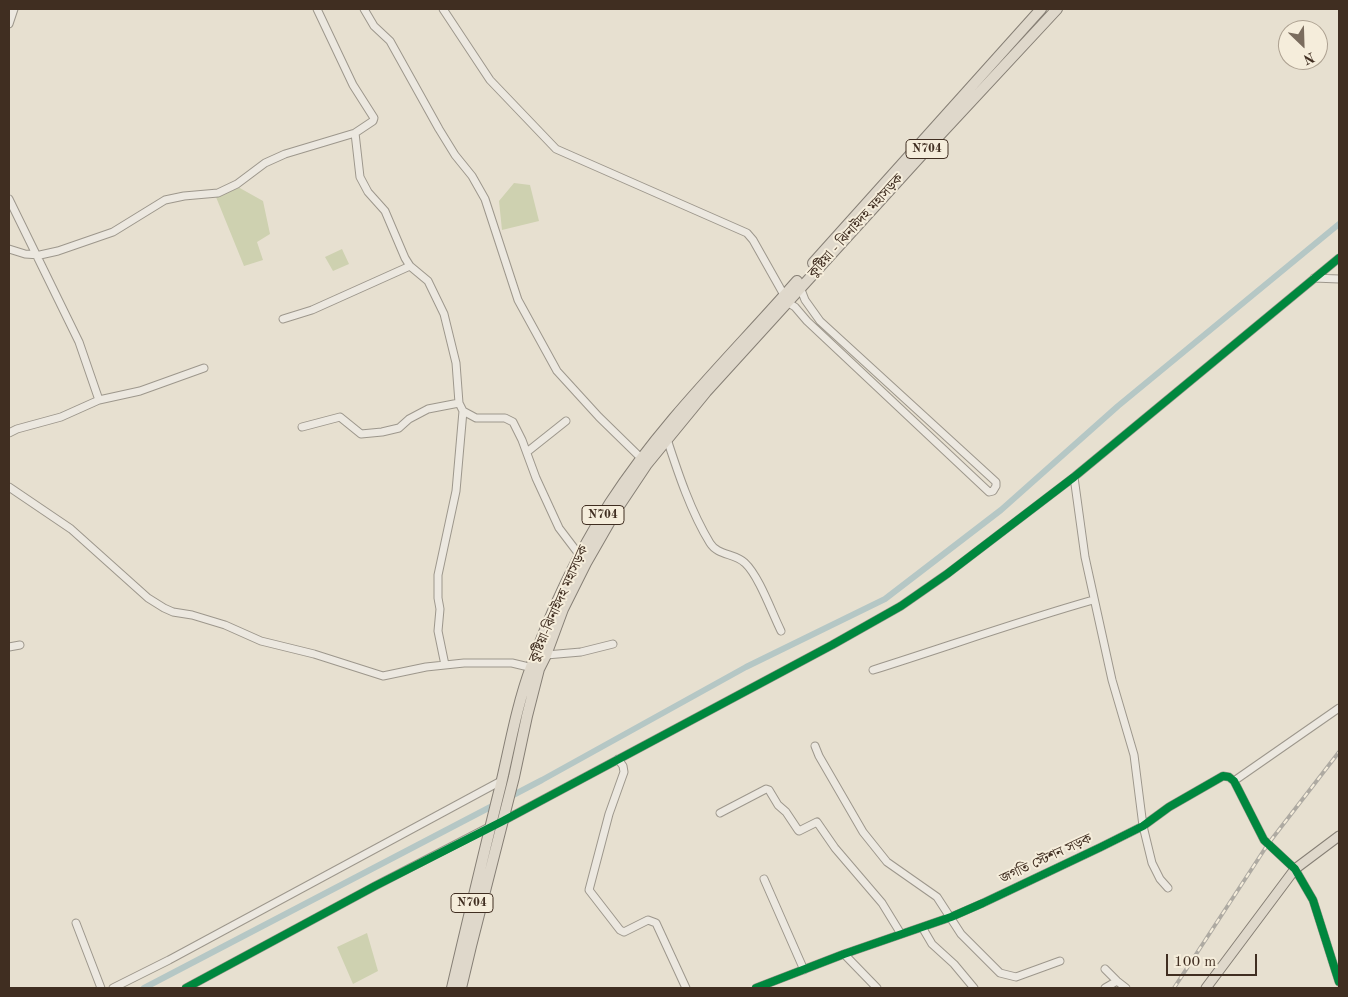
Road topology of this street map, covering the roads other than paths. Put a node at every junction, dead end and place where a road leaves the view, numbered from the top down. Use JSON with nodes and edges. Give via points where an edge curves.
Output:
{"nodes":[{"id":1,"x":14,"y":9,"type":"edge"},
{"id":2,"x":317,"y":9,"type":"edge"},
{"id":3,"x":364,"y":9,"type":"edge"},
{"id":4,"x":443,"y":9,"type":"edge"},
{"id":5,"x":1041,"y":9,"type":"edge"},
{"id":6,"x":1057,"y":9,"type":"edge"},
{"id":7,"x":9,"y":24,"type":"edge"},
{"id":8,"x":355,"y":133,"type":"junction"},
{"id":9,"x":9,"y":199,"type":"edge"},
{"id":10,"x":9,"y":250,"type":"edge"},
{"id":11,"x":37,"y":255,"type":"junction"},
{"id":12,"x":1339,"y":258,"type":"edge"},
{"id":13,"x":410,"y":266,"type":"junction"},
{"id":14,"x":1314,"y":278,"type":"junction"},
{"id":15,"x":1339,"y":279,"type":"edge"},
{"id":16,"x":792,"y":293,"type":"junction"},
{"id":17,"x":283,"y":319,"type":"dead end"},
{"id":18,"x":204,"y":368,"type":"dead end"},
{"id":19,"x":99,"y":400,"type":"junction"},
{"id":20,"x":459,"y":404,"type":"junction"},
{"id":21,"x":463,"y":411,"type":"junction"},
{"id":22,"x":566,"y":421,"type":"dead end"},
{"id":23,"x":302,"y":427,"type":"dead end"},
{"id":24,"x":9,"y":433,"type":"edge"},
{"id":25,"x":667,"y":439,"type":"junction"},
{"id":26,"x":527,"y":452,"type":"junction"},
{"id":27,"x":644,"y":461,"type":"junction"},
{"id":28,"x":1074,"y":477,"type":"junction"},
{"id":29,"x":9,"y":486,"type":"edge"},
{"id":30,"x":583,"y":559,"type":"junction"},
{"id":31,"x":1093,"y":600,"type":"junction"},
{"id":32,"x":781,"y":631,"type":"dead end"},
{"id":33,"x":613,"y":644,"type":"dead end"},
{"id":34,"x":20,"y":645,"type":"dead end"},
{"id":35,"x":9,"y":647,"type":"edge"},
{"id":36,"x":546,"y":655,"type":"junction"},
{"id":37,"x":445,"y":665,"type":"junction"},
{"id":38,"x":535,"y":668,"type":"junction"},
{"id":39,"x":873,"y":670,"type":"dead end"},
{"id":40,"x":1339,"y":708,"type":"edge"},
{"id":41,"x":815,"y":746,"type":"dead end"},
{"id":42,"x":618,"y":759,"type":"junction"},
{"id":43,"x":1234,"y":781,"type":"junction"},
{"id":44,"x":501,"y":782,"type":"junction"},
{"id":45,"x":720,"y":813,"type":"dead end"},
{"id":46,"x":503,"y":821,"type":"junction"},
{"id":47,"x":491,"y":823,"type":"junction"},
{"id":48,"x":1143,"y":826,"type":"junction"},
{"id":49,"x":1339,"y":836,"type":"edge"},
{"id":50,"x":1295,"y":869,"type":"junction"},
{"id":51,"x":764,"y":879,"type":"dead end"},
{"id":52,"x":1168,"y":888,"type":"dead end"},
{"id":53,"x":951,"y":916,"type":"junction"},
{"id":54,"x":76,"y":923,"type":"dead end"},
{"id":55,"x":922,"y":927,"type":"junction"},
{"id":56,"x":901,"y":934,"type":"junction"},
{"id":57,"x":468,"y":939,"type":"junction"},
{"id":58,"x":844,"y":954,"type":"junction"},
{"id":59,"x":1060,"y":962,"type":"dead end"},
{"id":60,"x":1337,"y":962,"type":"edge"},
{"id":61,"x":1105,"y":969,"type":"dead end"},
{"id":62,"x":804,"y":970,"type":"junction"},
{"id":63,"x":1117,"y":981,"type":"junction"},
{"id":64,"x":1339,"y":982,"type":"edge"},
{"id":65,"x":102,"y":988,"type":"edge"},
{"id":66,"x":113,"y":988,"type":"edge"},
{"id":67,"x":186,"y":988,"type":"edge"},
{"id":68,"x":452,"y":988,"type":"edge"},
{"id":69,"x":462,"y":988,"type":"edge"},
{"id":70,"x":686,"y":988,"type":"edge"},
{"id":71,"x":756,"y":988,"type":"edge"},
{"id":72,"x":877,"y":988,"type":"edge"},
{"id":73,"x":974,"y":988,"type":"edge"},
{"id":74,"x":1106,"y":988,"type":"edge"},
{"id":75,"x":1126,"y":988,"type":"edge"},
{"id":76,"x":1206,"y":988,"type":"edge"}],
"edges":[{"from":1,"to":7,"type":"street"},
{"from":2,"to":8,"type":"street","via":[[353,85],[374,118]]},
{"from":3,"to":27,"type":"street","via":[[374,26],[390,41],[439,130],[485,199],[518,300],[557,371]]},
{"from":4,"to":16,"type":"street","via":[[490,80],[556,149],[747,233]]},
{"from":5,"to":16,"type":"highway","name":"কুষ্টিয়া - ঝিনাইদহ মহাসড়ক","number":"N704"},
{"from":6,"to":16,"type":"highway","name":"কুষ্টিয়া - ঝিনাইদহ মহাসড়ক","number":"N704"},
{"from":8,"to":11,"type":"street","via":[[264,163],[237,184],[218,193],[165,200],[113,232]]},
{"from":8,"to":13,"type":"street","via":[[360,177],[385,211]]},
{"from":9,"to":11,"type":"street"},
{"from":10,"to":11,"type":"street"},
{"from":11,"to":19,"type":"street","via":[[79,342]]},
{"from":12,"to":14,"type":"street"},
{"from":13,"to":17,"type":"street","via":[[312,310]]},
{"from":13,"to":20,"type":"street","via":[[428,281],[444,314],[456,363]]},
{"from":14,"to":15,"type":"street"},
{"from":14,"to":28,"type":"street"},
{"from":16,"to":16,"type":"street","via":[[806,300],[820,321],[996,482],[993,491],[989,492],[982,486],[807,321],[795,307]]},
{"from":16,"to":25,"type":"highway","name":"কুষ্টিয়া-ঝিনাইদহ মহাসড়ক","number":"N704"},
{"from":16,"to":27,"type":"highway","name":"কুষ্টিয়া-ঝিনাইদহ মহাসড়ক","number":"N704","via":[[699,388]]},
{"from":18,"to":19,"type":"street","via":[[140,391]]},
{"from":19,"to":24,"type":"street","via":[[61,417]]},
{"from":20,"to":21,"type":"street"},
{"from":20,"to":23,"type":"street","via":[[428,409],[399,428],[382,432],[361,434],[340,416]]},
{"from":21,"to":26,"type":"street","via":[[476,418],[505,418],[513,422]]},
{"from":21,"to":37,"type":"street","via":[[456,491],[438,575],[438,631]]},
{"from":22,"to":26,"type":"street"},
{"from":25,"to":27,"type":"highway","name":"কুষ্টিয়া-ঝিনাইদহ মহাসড়ক","number":"N704"},
{"from":25,"to":32,"type":"street","via":[[710,544],[717,551],[745,562]]},
{"from":26,"to":30,"type":"street","via":[[559,528]]},
{"from":27,"to":30,"type":"highway","name":"কুষ্টিয়া-ঝিনাইদহ মহাসড়ক","number":"N704"},
{"from":28,"to":31,"type":"street"},
{"from":28,"to":42,"type":"street","via":[[901,606]]},
{"from":29,"to":37,"type":"street","via":[[71,529],[164,608],[225,625],[261,641],[383,676]]},
{"from":30,"to":36,"type":"highway","name":"কুষ্টিয়া-ঝিনাইদহ মহাসড়ক","number":"N704"},
{"from":30,"to":38,"type":"highway","name":"কুষ্টিয়া-ঝিনাইদহ মহাসড়ক","number":"N704","via":[[556,605]]},
{"from":31,"to":39,"type":"street"},
{"from":31,"to":48,"type":"street","via":[[1134,755]]},
{"from":33,"to":36,"type":"street","via":[[581,652]]},
{"from":34,"to":35,"type":"street"},
{"from":36,"to":38,"type":"highway","name":"কুষ্টিয়া-ঝিনাইদহ মহাসড়ক","number":"N704"},
{"from":37,"to":38,"type":"street","via":[[512,663]]},
{"from":38,"to":44,"type":"highway","name":"কুষ্টিয়া-ঝিনাইদহ মহাসড়ক","number":"N704","via":[[518,712]]},
{"from":38,"to":46,"type":"highway","name":"কুষ্টিয়া-ঝিনাইদহ মহাসড়ক","number":"N704"},
{"from":40,"to":43,"type":"street"},
{"from":41,"to":53,"type":"street","via":[[864,832],[887,862],[937,897]]},
{"from":42,"to":46,"type":"street"},
{"from":42,"to":70,"type":"street","via":[[624,766],[624,772],[589,890],[624,932],[648,920],[656,923]]},
{"from":43,"to":48,"type":"street","name":"জগতি স্টেশন সড়ক","via":[[1223,776]]},
{"from":43,"to":50,"type":"street","via":[[1264,840]]},
{"from":44,"to":47,"type":"highway","name":"কুষ্টিয়া-ঝিনাইদহ মহাসড়ক","number":"N704"},
{"from":44,"to":66,"type":"street"},
{"from":45,"to":56,"type":"street","via":[[766,789],[799,831],[817,822],[882,903]]},
{"from":46,"to":47,"type":"street"},
{"from":46,"to":57,"type":"highway","name":"কুষ্টিয়া-ঝিনাইদহ মহাসড়ক","number":"N704"},
{"from":47,"to":57,"type":"highway","name":"কুষ্টিয়া-ঝিনাইদহ মহাসড়ক","number":"N704"},
{"from":47,"to":67,"type":"street"},
{"from":48,"to":52,"type":"street","via":[[1152,863]]},
{"from":48,"to":53,"type":"street","name":"জগতি স্টেশন সড়ক"},
{"from":49,"to":50,"type":"main road"},
{"from":50,"to":60,"type":"street","via":[[1313,900]]},
{"from":50,"to":76,"type":"main road"},
{"from":51,"to":62,"type":"street"},
{"from":53,"to":55,"type":"street","name":"জগতি স্টেশন সড়ক"},
{"from":53,"to":59,"type":"street","via":[[961,934],[1000,973],[1016,977]]},
{"from":54,"to":65,"type":"street"},
{"from":55,"to":56,"type":"street","name":"জগতি স্টেশন সড়ক"},
{"from":55,"to":73,"type":"street","via":[[932,944]]},
{"from":56,"to":58,"type":"street","name":"জগতি স্টেশন সড়ক"},
{"from":57,"to":68,"type":"highway","name":"কুষ্টিয়া-ঝিনাইদহ মহাসড়ক","number":"N704"},
{"from":57,"to":69,"type":"highway","name":"কুষ্টিয়া-ঝিনাইদহ মহাসড়ক","number":"N704"},
{"from":58,"to":62,"type":"street","name":"জগতি স্টেশন সড়ক"},
{"from":58,"to":72,"type":"street"},
{"from":60,"to":64,"type":"street"},
{"from":61,"to":63,"type":"street"},
{"from":62,"to":71,"type":"street","name":"জগতি স্টেশন সড়ক"},
{"from":63,"to":74,"type":"street"},
{"from":63,"to":75,"type":"street"}]}
